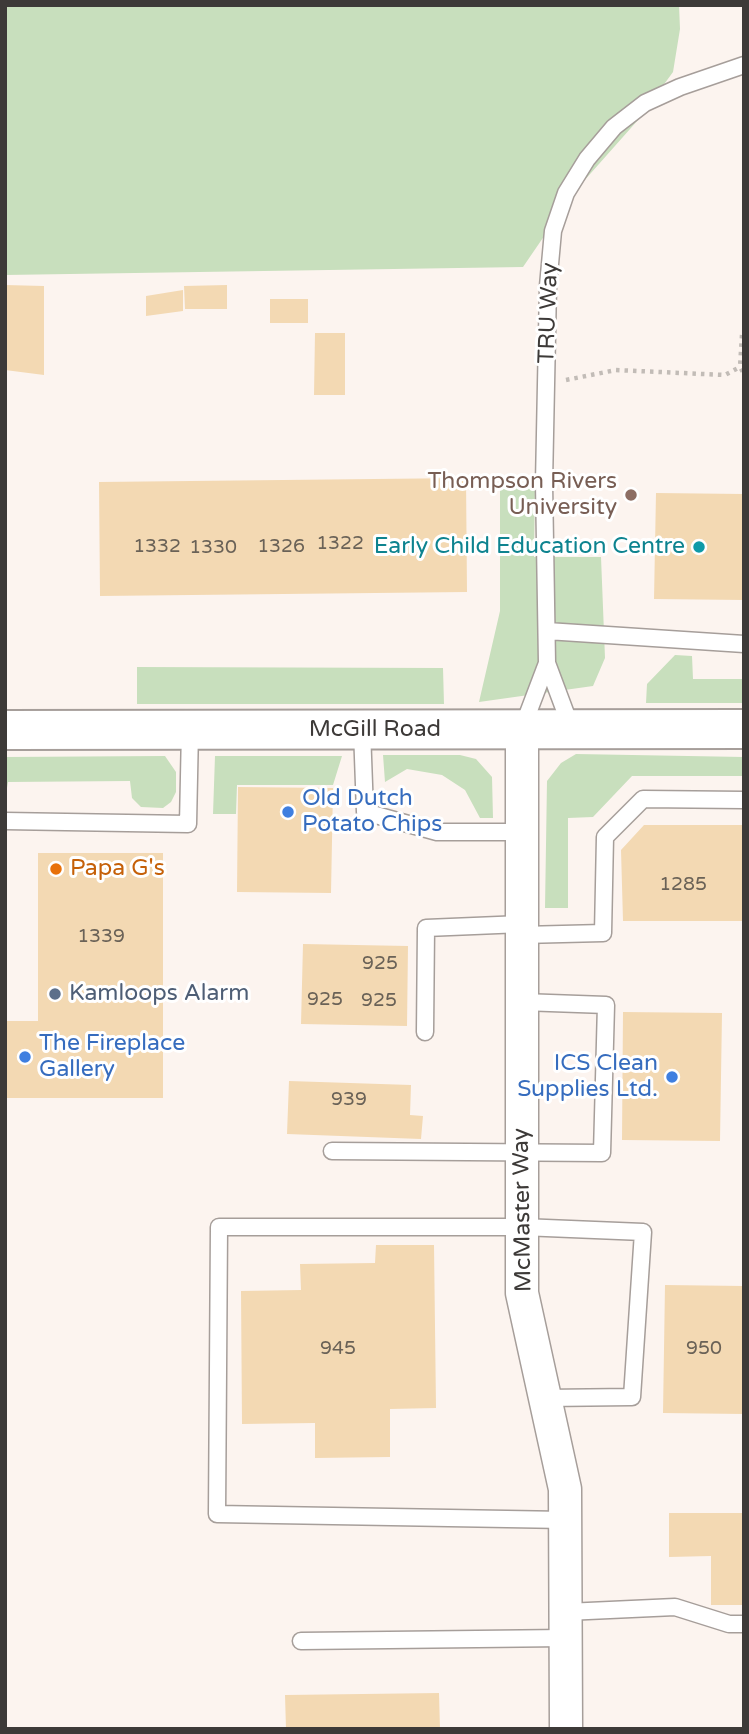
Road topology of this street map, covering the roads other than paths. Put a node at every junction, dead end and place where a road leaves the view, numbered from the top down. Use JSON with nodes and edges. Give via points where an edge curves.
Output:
{"nodes":[{"id":1,"x":744,"y":65,"type":"edge"},
{"id":2,"x":547,"y":631,"type":"junction"},
{"id":3,"x":744,"y":644,"type":"edge"},
{"id":4,"x":547,"y":663,"type":"junction"},
{"id":5,"x":744,"y":729,"type":"edge"},
{"id":6,"x":5,"y":730,"type":"edge"},
{"id":7,"x":190,"y":730,"type":"junction"},
{"id":8,"x":362,"y":730,"type":"junction"},
{"id":9,"x":522,"y":730,"type":"junction"},
{"id":10,"x":572,"y":730,"type":"junction"},
{"id":11,"x":744,"y":800,"type":"edge"},
{"id":12,"x":5,"y":821,"type":"edge"},
{"id":13,"x":522,"y":832,"type":"junction"},
{"id":14,"x":522,"y":930,"type":"junction"},
{"id":15,"x":522,"y":1002,"type":"junction"},
{"id":16,"x":425,"y":1032,"type":"dead end"},
{"id":17,"x":332,"y":1151,"type":"dead end"},
{"id":18,"x":522,"y":1151,"type":"junction"},
{"id":19,"x":522,"y":1227,"type":"junction"},
{"id":20,"x":545,"y":1398,"type":"junction"},
{"id":21,"x":565,"y":1520,"type":"junction"},
{"id":22,"x":744,"y":1624,"type":"edge"},
{"id":23,"x":566,"y":1625,"type":"junction"},
{"id":24,"x":301,"y":1641,"type":"dead end"},
{"id":25,"x":566,"y":1729,"type":"edge"}],
"edges":[{"from":1,"to":2,"type":"lane","name":"TRU Way","via":[[645,103],[614,127],[566,193],[553,232],[548,286]]},
{"from":2,"to":3,"type":"lane"},
{"from":2,"to":4,"type":"lane","name":"TRU Way"},
{"from":4,"to":9,"type":"lane"},
{"from":4,"to":10,"type":"lane"},
{"from":5,"to":10,"type":"street","name":"McGill Road"},
{"from":6,"to":7,"type":"street","name":"McGill Road"},
{"from":7,"to":8,"type":"street","name":"McGill Road"},
{"from":7,"to":12,"type":"lane","via":[[188,824]]},
{"from":8,"to":9,"type":"street","name":"McGill Road"},
{"from":8,"to":13,"type":"lane","via":[[365,812],[438,832]]},
{"from":9,"to":10,"type":"street","name":"McGill Road"},
{"from":9,"to":13,"type":"street","name":"McMaster Way"},
{"from":11,"to":14,"type":"lane","via":[[643,799],[605,837],[603,933]]},
{"from":13,"to":14,"type":"street","name":"McMaster Way"},
{"from":14,"to":15,"type":"street","name":"McMaster Way"},
{"from":14,"to":16,"type":"lane","via":[[426,928]]},
{"from":15,"to":18,"type":"street","name":"McMaster Way"},
{"from":15,"to":18,"type":"lane","via":[[606,1004],[602,1153]]},
{"from":17,"to":18,"type":"lane"},
{"from":18,"to":19,"type":"street","name":"McMaster Way"},
{"from":19,"to":20,"type":"street","name":"McMaster Way","via":[[522,1293]]},
{"from":19,"to":20,"type":"lane","via":[[643,1232],[632,1397]]},
{"from":19,"to":21,"type":"lane","via":[[219,1227],[217,1514]]},
{"from":20,"to":21,"type":"street","name":"McMaster Way","via":[[565,1489]]},
{"from":21,"to":23,"type":"street","name":"McMaster Way"},
{"from":22,"to":23,"type":"lane","via":[[729,1624],[675,1607]]},
{"from":23,"to":24,"type":"lane"},
{"from":23,"to":25,"type":"street","name":"McMaster Way"}]}
